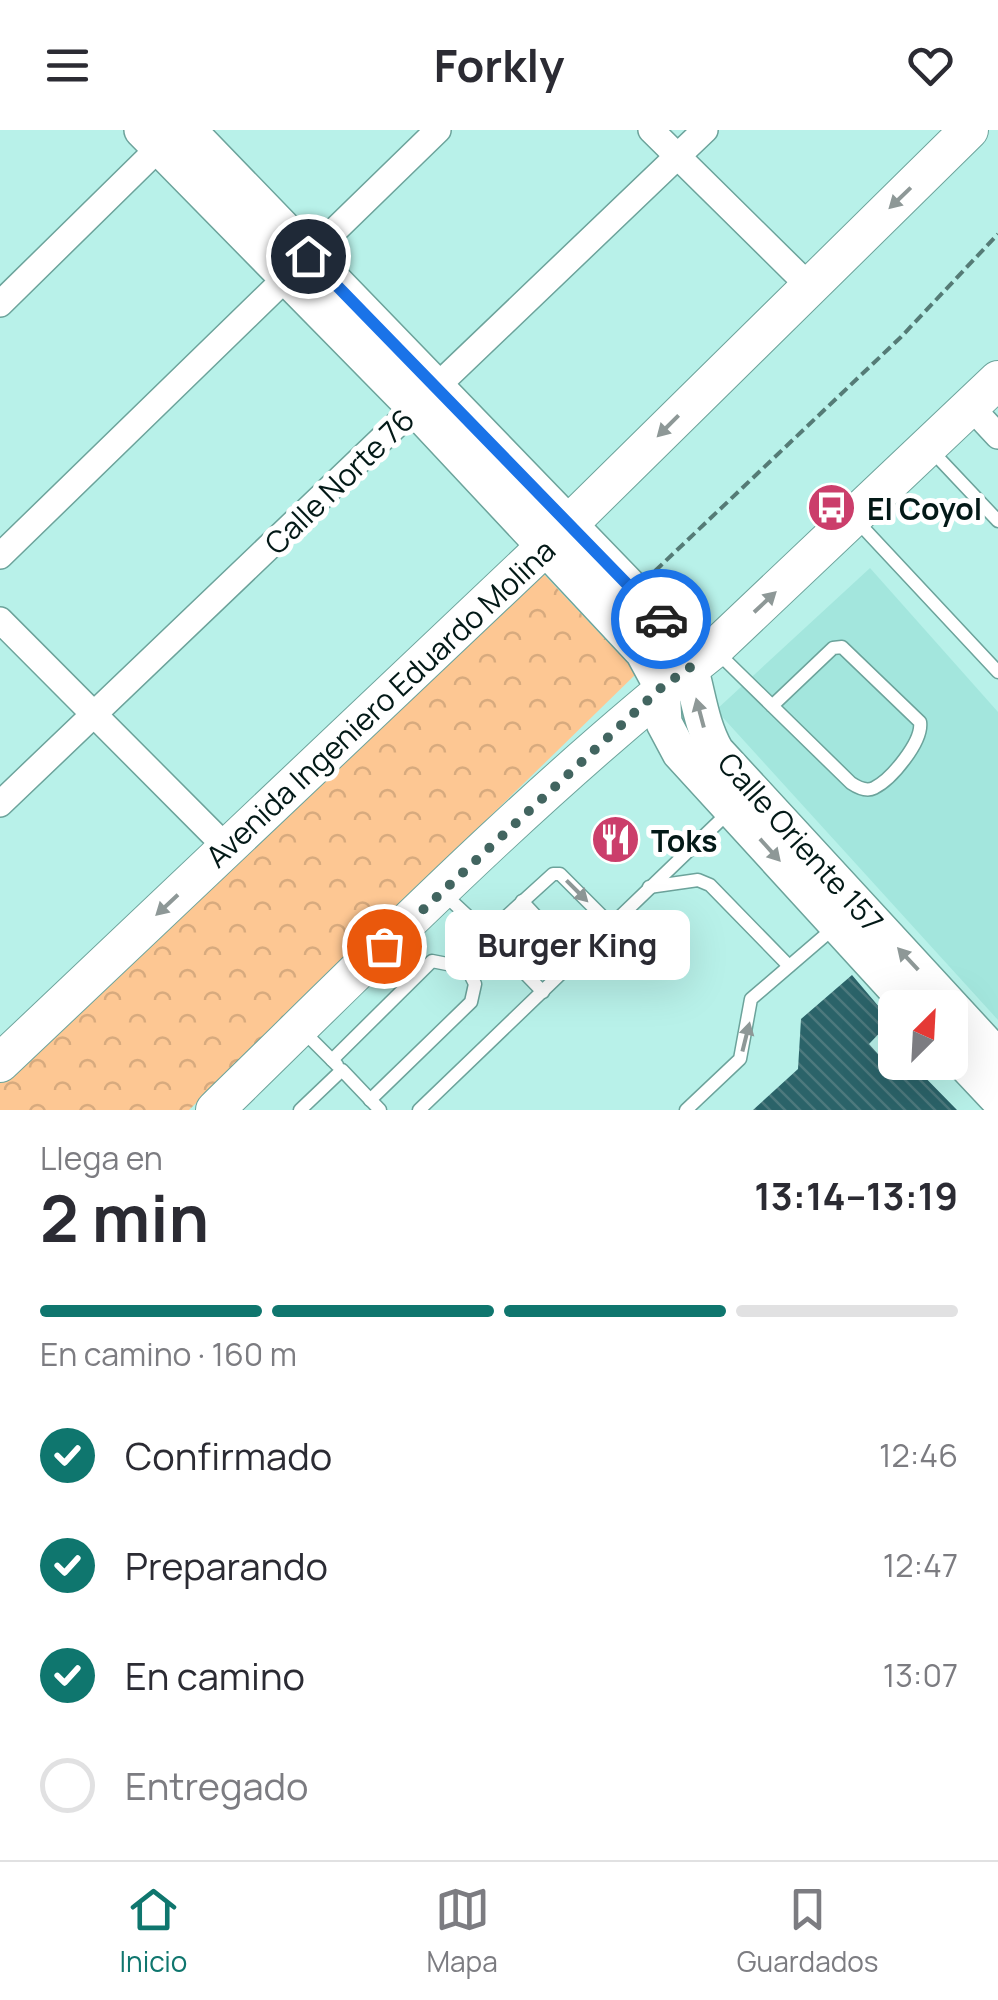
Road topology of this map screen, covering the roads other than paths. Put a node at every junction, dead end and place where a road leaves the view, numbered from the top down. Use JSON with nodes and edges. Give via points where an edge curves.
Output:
{"nodes":[{"id":1,"x":438,"y":130,"type":"edge"},
{"id":2,"x":651,"y":130,"type":"edge"},
{"id":3,"x":705,"y":130,"type":"edge"},
{"id":4,"x":970,"y":130,"type":"edge"},
{"id":5,"x":166,"y":135,"type":"edge"},
{"id":6,"x":677,"y":157,"type":"junction"},
{"id":7,"x":298,"y":266,"type":"junction"},
{"id":8,"x":810,"y":286,"type":"junction"},
{"id":9,"x":0,"y":304,"type":"edge"},
{"id":10,"x":998,"y":380,"type":"edge"},
{"id":11,"x":425,"y":398,"type":"junction"},
{"id":12,"x":970,"y":407,"type":"junction"},
{"id":13,"x":998,"y":436,"type":"edge"},
{"id":14,"x":929,"y":448,"type":"junction"},
{"id":15,"x":854,"y":518,"type":"junction"},
{"id":16,"x":998,"y":521,"type":"edge"},
{"id":17,"x":556,"y":537,"type":"junction"},
{"id":18,"x":0,"y":556,"type":"edge"},
{"id":19,"x":0,"y":620,"type":"edge"},
{"id":20,"x":689,"y":667,"type":"junction"},
{"id":21,"x":998,"y":672,"type":"edge"},
{"id":22,"x":772,"y":706,"type":"junction"},
{"id":23,"x":94,"y":714,"type":"junction"},
{"id":24,"x":0,"y":804,"type":"edge"},
{"id":25,"x":732,"y":809,"type":"junction"},
{"id":26,"x":227,"y":848,"type":"junction"},
{"id":27,"x":650,"y":887,"type":"junction"},
{"id":28,"x":441,"y":892,"type":"junction"},
{"id":29,"x":522,"y":901,"type":"junction"},
{"id":30,"x":611,"y":925,"type":"junction"},
{"id":31,"x":838,"y":925,"type":"junction"},
{"id":32,"x":487,"y":934,"type":"junction"},
{"id":33,"x":575,"y":958,"type":"junction"},
{"id":34,"x":789,"y":966,"type":"junction"},
{"id":35,"x":897,"y":990,"type":"edge"},
{"id":36,"x":543,"y":992,"type":"junction"},
{"id":37,"x":299,"y":1027,"type":"junction"},
{"id":38,"x":978,"y":1057,"type":"edge"},
{"id":39,"x":0,"y":1062,"type":"edge"},
{"id":40,"x":337,"y":1065,"type":"junction"},
{"id":41,"x":998,"y":1099,"type":"edge"},
{"id":42,"x":375,"y":1105,"type":"edge"},
{"id":43,"x":308,"y":1107,"type":"edge"},
{"id":44,"x":215,"y":1110,"type":"edge"},
{"id":45,"x":419,"y":1110,"type":"edge"},
{"id":46,"x":686,"y":1110,"type":"edge"}],
"edges":[{"from":1,"to":7,"type":"street"},
{"from":2,"to":6,"type":"street"},
{"from":3,"to":6,"type":"street","name":"Calle Norte 76"},
{"from":4,"to":8,"type":"main road","name":"Avenida Ingeniero Eduardo Molina","one_way":true},
{"from":5,"to":7,"type":"street","name":"Calle Oriente 157"},
{"from":5,"to":9,"type":"street"},
{"from":6,"to":8,"type":"street"},
{"from":6,"to":11,"type":"street","name":"Calle Norte 76"},
{"from":7,"to":11,"type":"street","name":"Calle Oriente 157"},
{"from":7,"to":18,"type":"street"},
{"from":8,"to":17,"type":"main road","name":"Avenida Ingeniero Eduardo Molina","one_way":true},
{"from":10,"to":12,"type":"main road"},
{"from":11,"to":17,"type":"street","name":"Calle Oriente 157"},
{"from":11,"to":23,"type":"street","name":"Calle Norte 76"},
{"from":12,"to":13,"type":"street"},
{"from":12,"to":14,"type":"main road"},
{"from":14,"to":15,"type":"main road"},
{"from":14,"to":16,"type":"lane"},
{"from":20,"to":15,"type":"main road","one_way":true},
{"from":15,"to":21,"type":"lane"},
{"from":17,"to":20,"type":"street","name":"Calle Oriente 157","via":[[634,592],[677,636]]},
{"from":17,"to":20,"type":"street","name":"Calle Oriente 157","via":[[643,652]]},
{"from":17,"to":26,"type":"main road","name":"Avenida Ingeniero Eduardo Molina"},
{"from":19,"to":23,"type":"street"},
{"from":20,"to":22,"type":"lane"},
{"from":20,"to":25,"type":"street","name":"Calle Oriente 157","via":[[664,723],[680,753]]},
{"from":20,"to":28,"type":"main road"},
{"from":38,"to":20,"type":"street","name":"Calle Oriente 157","one_way":true,"via":[[716,751],[702,726]]},
{"from":22,"to":22,"type":"lane","via":[[862,789],[874,788],[922,733],[920,722],[842,647],[833,648]]},
{"from":23,"to":24,"type":"street","name":"Calle Norte 76"},
{"from":23,"to":26,"type":"street"},
{"from":25,"to":27,"type":"lane"},
{"from":25,"to":31,"type":"street","name":"Calle Oriente 157","one_way":true},
{"from":26,"to":39,"type":"main road","name":"Avenida Ingeniero Eduardo Molina","one_way":true},
{"from":27,"to":30,"type":"lane"},
{"from":27,"to":34,"type":"lane","via":[[698,880],[710,885]]},
{"from":28,"to":32,"type":"lane"},
{"from":28,"to":37,"type":"main road"},
{"from":29,"to":30,"type":"lane","one_way":true,"via":[[548,874],[560,874]]},
{"from":29,"to":32,"type":"lane"},
{"from":29,"to":33,"type":"lane"},
{"from":30,"to":33,"type":"lane"},
{"from":31,"to":34,"type":"lane"},
{"from":31,"to":35,"type":"street","name":"Calle Oriente 157"},
{"from":32,"to":36,"type":"lane"},
{"from":33,"to":36,"type":"lane"},
{"from":46,"to":34,"type":"lane","one_way":true,"via":[[740,1059],[751,1000]]},
{"from":36,"to":45,"type":"lane"},
{"from":37,"to":40,"type":"lane"},
{"from":37,"to":44,"type":"main road"},
{"from":38,"to":41,"type":"street","name":"Calle Oriente 157"},
{"from":40,"to":42,"type":"lane"},
{"from":40,"to":42,"type":"lane","via":[[432,961],[467,968],[475,984],[471,1002]]},
{"from":40,"to":43,"type":"lane"}]}
